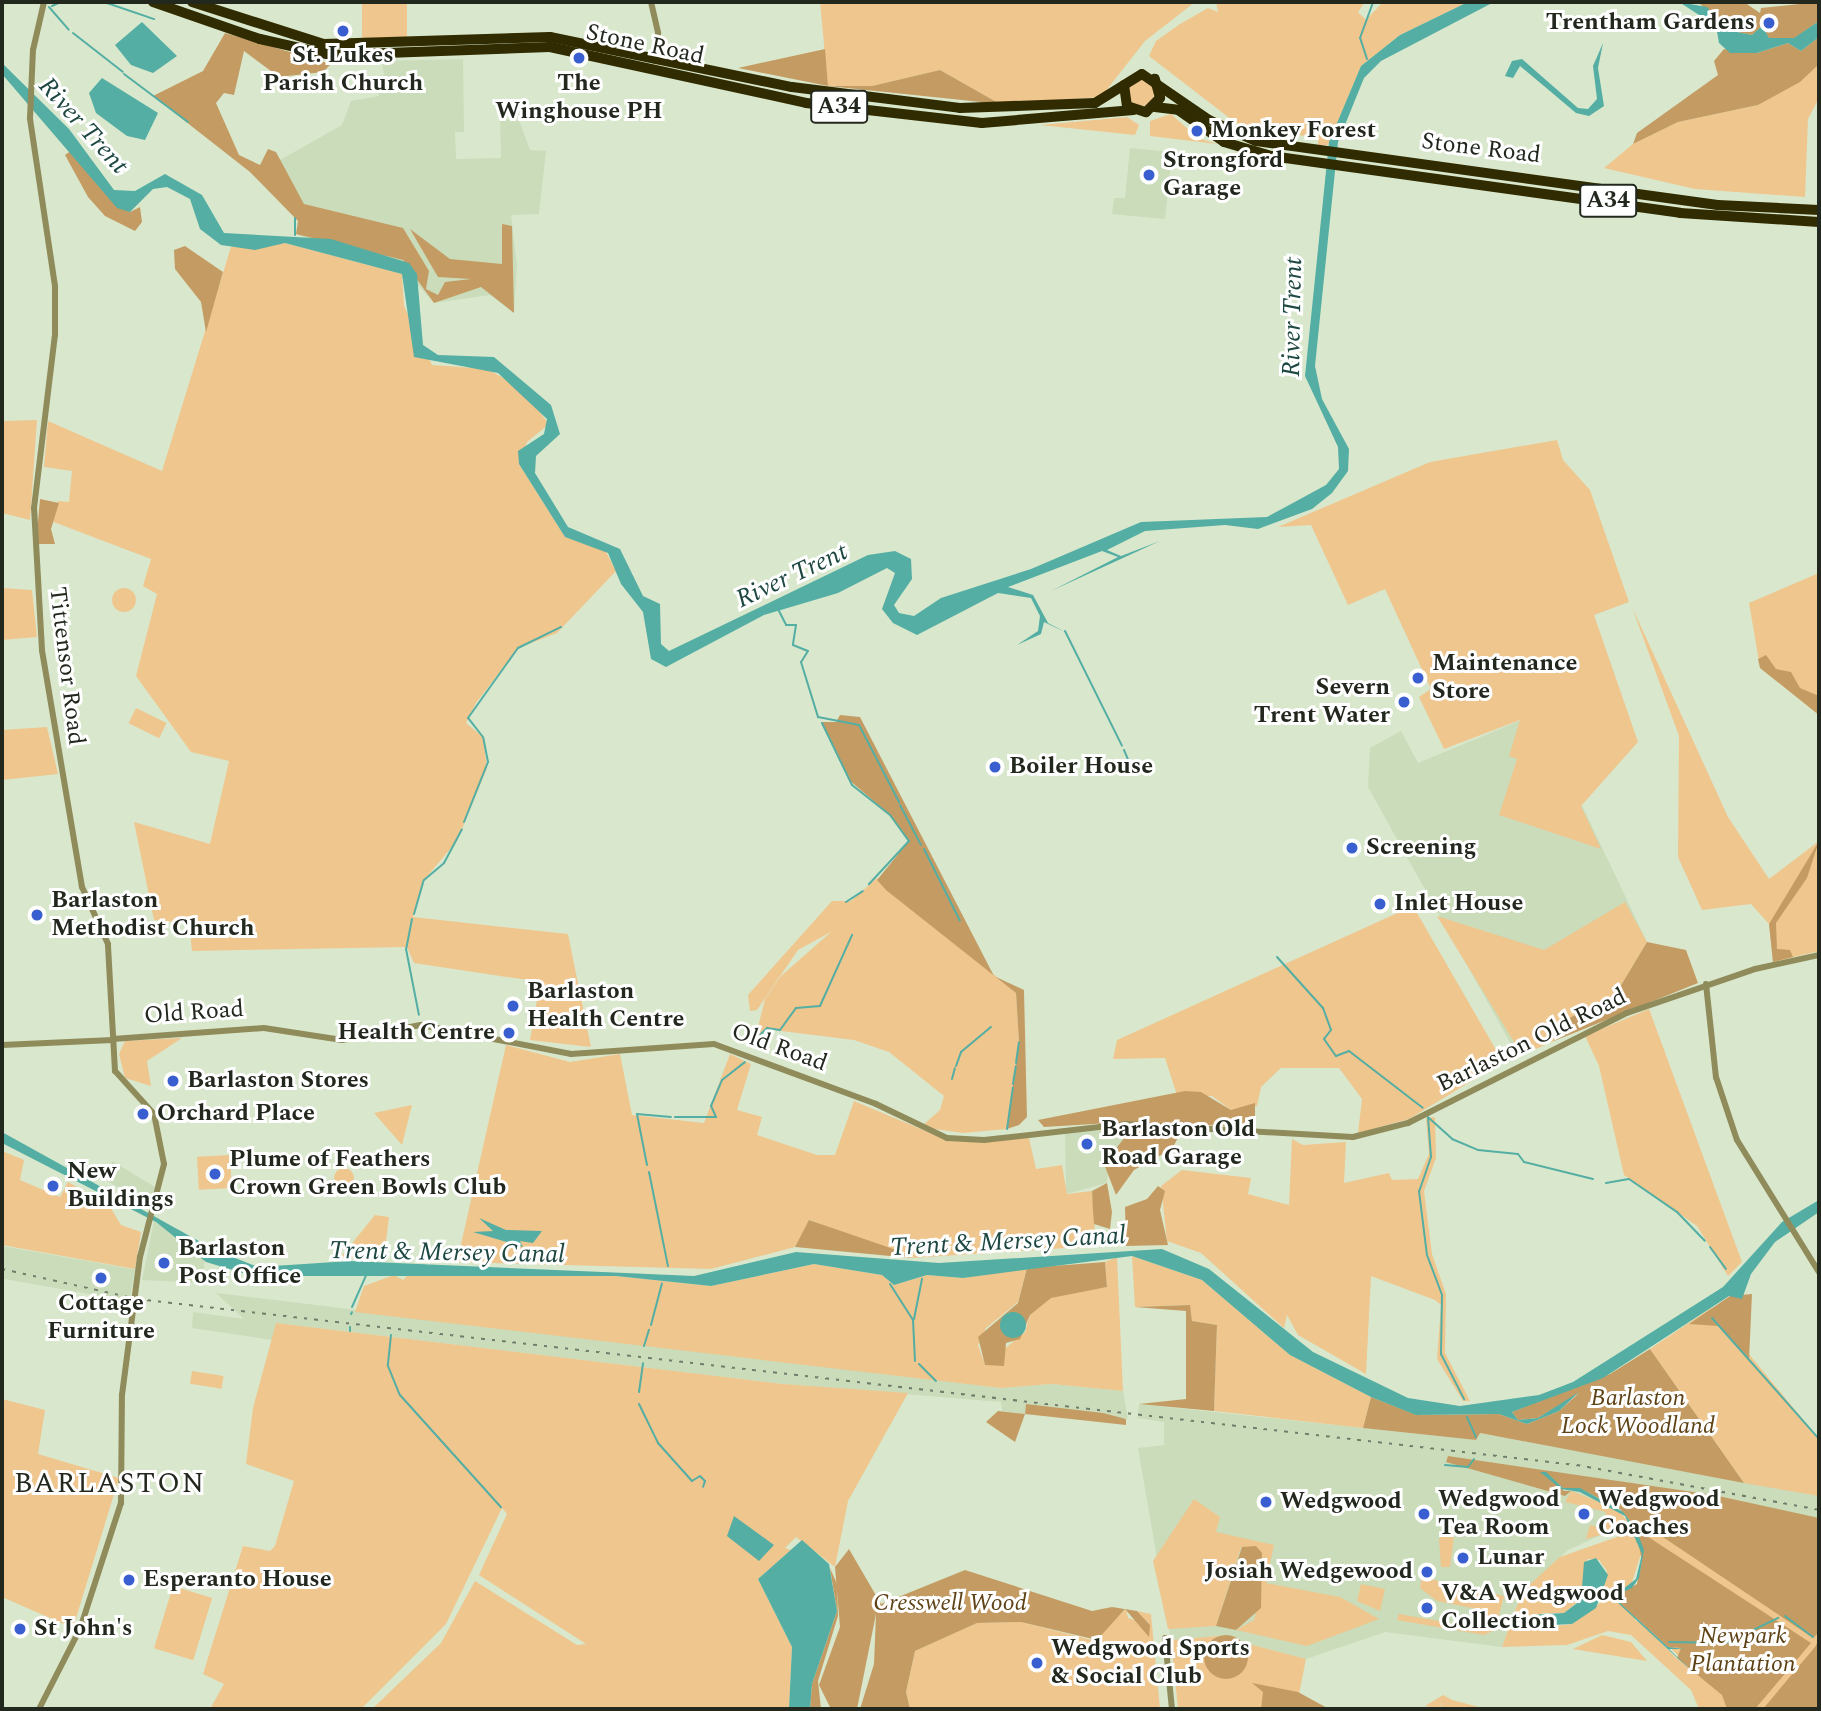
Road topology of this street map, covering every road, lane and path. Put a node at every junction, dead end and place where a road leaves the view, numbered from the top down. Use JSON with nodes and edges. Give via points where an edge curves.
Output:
{"nodes":[{"id":1,"x":44,"y":2,"type":"edge"},
{"id":2,"x":153,"y":2,"type":"edge"},
{"id":3,"x":192,"y":2,"type":"edge"},
{"id":4,"x":651,"y":2,"type":"edge"},
{"id":5,"x":656,"y":54,"type":"junction"},
{"id":6,"x":654,"y":66,"type":"junction"},
{"id":7,"x":1155,"y":79,"type":"junction"},
{"id":8,"x":1124,"y":85,"type":"junction"},
{"id":9,"x":1155,"y":107,"type":"junction"},
{"id":10,"x":1133,"y":110,"type":"junction"},
{"id":11,"x":1344,"y":160,"type":"junction"},
{"id":12,"x":1819,"y":210,"type":"edge"},
{"id":13,"x":1819,"y":222,"type":"edge"},
{"id":14,"x":1819,"y":955,"type":"edge"},
{"id":15,"x":1706,"y":984,"type":"junction"},
{"id":16,"x":113,"y":1040,"type":"junction"},
{"id":17,"x":2,"y":1045,"type":"edge"},
{"id":18,"x":1258,"y":1132,"type":"joint"},
{"id":19,"x":1819,"y":1272,"type":"edge"},
{"id":20,"x":1165,"y":1638,"type":"dead end"},
{"id":21,"x":39,"y":1709,"type":"edge"},
{"id":22,"x":1172,"y":1709,"type":"edge"}],
"edges":[{"from":1,"to":16,"type":"street","name":"Tittensor Road","via":[[30,115],[53,260],[55,335],[33,550],[75,852],[82,887],[108,944]]},
{"from":2,"to":6,"type":"highway","name":"Stone Road","number":"A34","via":[[280,45],[331,55],[537,47]]},
{"from":3,"to":5,"type":"highway","name":"Stone Road","number":"A34","via":[[342,46],[539,36]]},
{"from":4,"to":5,"type":"street"},
{"from":5,"to":6,"type":"street"},
{"from":5,"to":8,"type":"highway","name":"Stone Road","number":"A34","via":[[792,87],[960,108],[1095,103]]},
{"from":6,"to":10,"type":"highway","name":"Stone Road","number":"A34","via":[[817,105],[982,123]]},
{"from":7,"to":8,"type":"highway","via":[[1137,74]]},
{"from":7,"to":9,"type":"highway","via":[[1161,94]]},
{"from":7,"to":11,"type":"highway","name":"Stone Road","number":"A34","via":[[1235,135],[1321,151]]},
{"from":8,"to":10,"type":"highway","via":[[1123,100]]},
{"from":9,"to":10,"type":"highway"},
{"from":9,"to":11,"type":"highway","name":"Stone Road","number":"A34","via":[[1178,110],[1241,149],[1318,162]]},
{"from":11,"to":12,"type":"highway","name":"Stone Road","number":"A34","via":[[1707,203]]},
{"from":11,"to":13,"type":"highway","name":"Stone Road","number":"A34","via":[[1680,213]]},
{"from":14,"to":15,"type":"street","name":"Barlaston Old Road"},
{"from":15,"to":18,"type":"street","name":"Barlaston Old Road","via":[[1591,1028],[1384,1131],[1344,1137]]},
{"from":15,"to":19,"type":"street","via":[[1716,1031],[1716,1077],[1737,1140]]},
{"from":16,"to":17,"type":"street","name":"Old Road"},
{"from":16,"to":18,"type":"street","name":"Old Road","via":[[264,1028],[342,1040],[421,1025],[571,1054],[714,1044],[876,1104],[947,1138],[984,1140],[1126,1124]]},
{"from":16,"to":21,"type":"street","name":"Tittensor Road","via":[[119,1081],[149,1106],[159,1128],[164,1164],[149,1221],[122,1395],[121,1503],[80,1629]]},
{"from":20,"to":22,"type":"street"}]}
